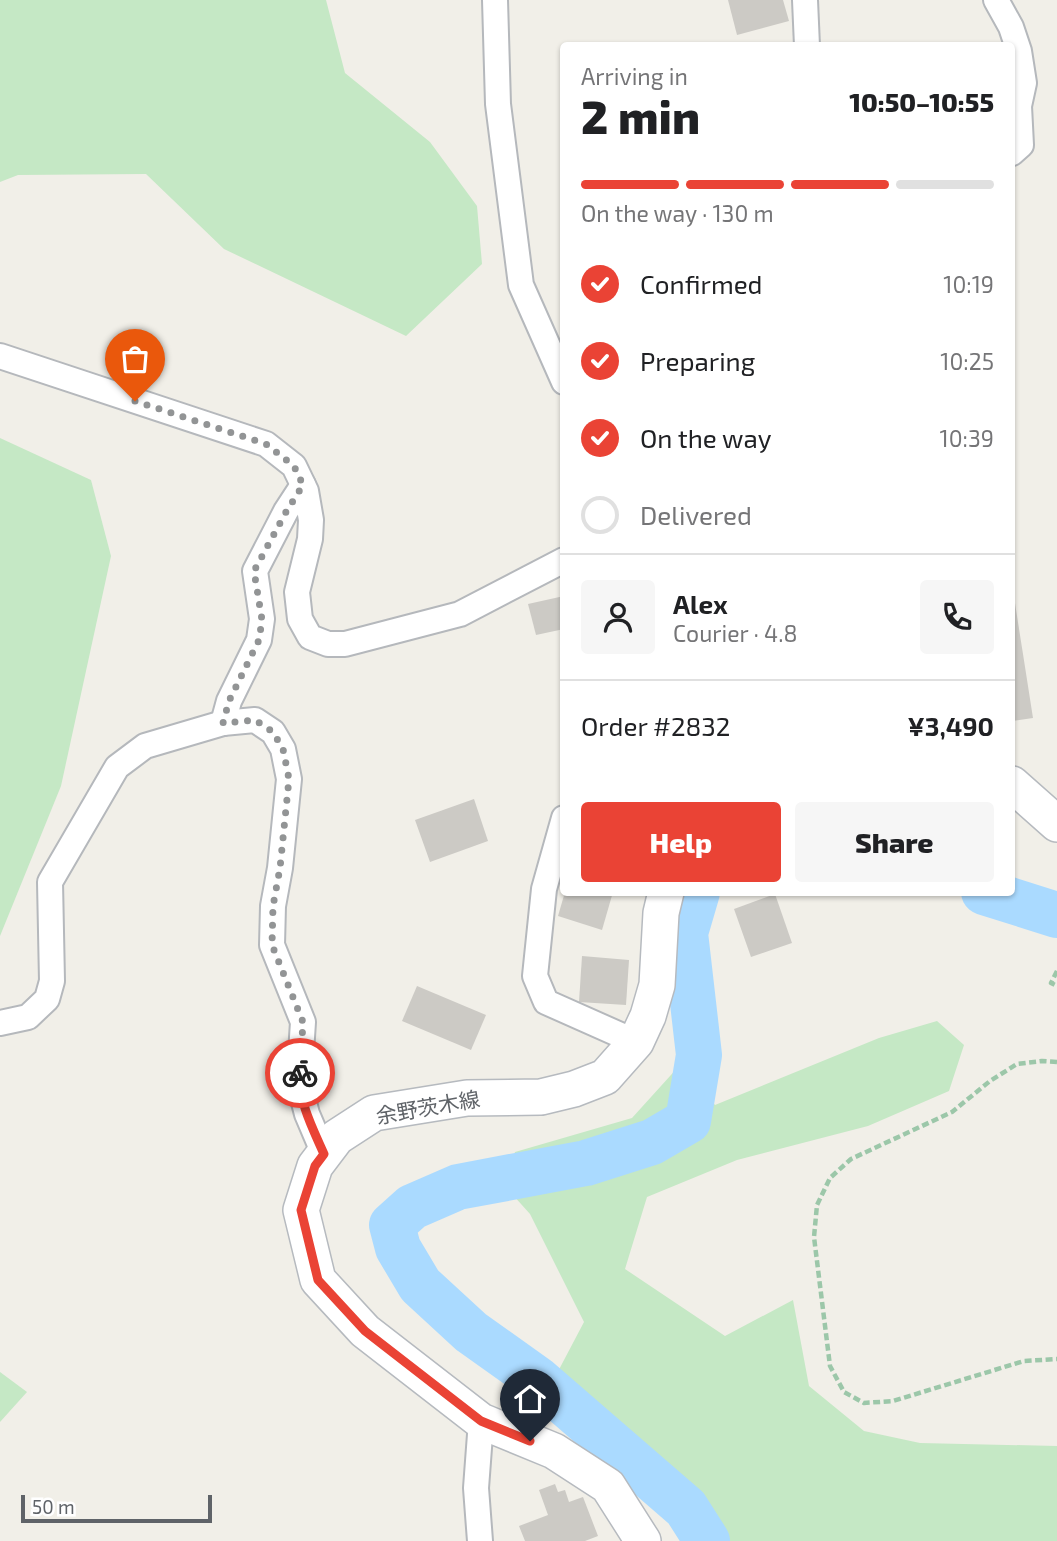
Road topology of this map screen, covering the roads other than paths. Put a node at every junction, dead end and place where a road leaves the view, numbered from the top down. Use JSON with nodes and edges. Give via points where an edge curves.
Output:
{"nodes":[{"id":1,"x":495,"y":0,"type":"edge"},
{"id":2,"x":805,"y":0,"type":"edge"},
{"id":3,"x":996,"y":0,"type":"edge"},
{"id":4,"x":807,"y":42,"type":"edge"},
{"id":5,"x":1015,"y":150,"type":"edge"},
{"id":6,"x":0,"y":356,"type":"edge"},
{"id":7,"x":560,"y":373,"type":"edge"},
{"id":8,"x":303,"y":485,"type":"junction"},
{"id":9,"x":560,"y":562,"type":"edge"},
{"id":10,"x":223,"y":723,"type":"junction"},
{"id":11,"x":1015,"y":787,"type":"edge"},
{"id":12,"x":1057,"y":824,"type":"edge"},
{"id":13,"x":560,"y":832,"type":"edge"},
{"id":14,"x":665,"y":896,"type":"edge"},
{"id":15,"x":0,"y":1023,"type":"edge"},
{"id":16,"x":636,"y":1042,"type":"junction"},
{"id":17,"x":324,"y":1154,"type":"junction"},
{"id":18,"x":481,"y":1421,"type":"junction"},
{"id":19,"x":480,"y":1541,"type":"edge"},
{"id":20,"x":643,"y":1541,"type":"edge"}],
"edges":[{"from":1,"to":7,"type":"street","via":[[498,104],[521,285]]},
{"from":2,"to":4,"type":"street"},
{"from":3,"to":5,"type":"street","via":[[1011,27],[1024,83],[1018,106],[1021,145]]},
{"from":6,"to":8,"type":"street","via":[[266,444],[294,466]]},
{"from":8,"to":9,"type":"street","via":[[311,520],[297,592],[300,619],[310,637],[327,644],[345,644],[460,614]]},
{"from":8,"to":10,"type":"street","via":[[254,571],[262,620],[259,640]]},
{"from":10,"to":15,"type":"street","via":[[145,746],[117,767],[50,882],[52,981],[47,999],[28,1017]]},
{"from":10,"to":17,"type":"street","via":[[255,720],[273,732],[283,749],[289,779],[272,945],[303,1022],[299,1083]]},
{"from":11,"to":12,"type":"main road"},
{"from":13,"to":16,"type":"street","via":[[544,889],[535,976],[546,1002]]},
{"from":14,"to":16,"type":"main road","name":"余野茨木線","via":[[657,985]]},
{"from":16,"to":17,"type":"main road","name":"余野茨木線","via":[[606,1077],[575,1089],[541,1097],[467,1098],[374,1113],[337,1138]]},
{"from":17,"to":18,"type":"main road","name":"余野茨木線","via":[[315,1166],[301,1210],[318,1280],[365,1331]]},
{"from":18,"to":19,"type":"street","via":[[476,1488]]},
{"from":18,"to":20,"type":"main road","name":"余野茨木線","via":[[554,1451],[608,1486]]}]}
